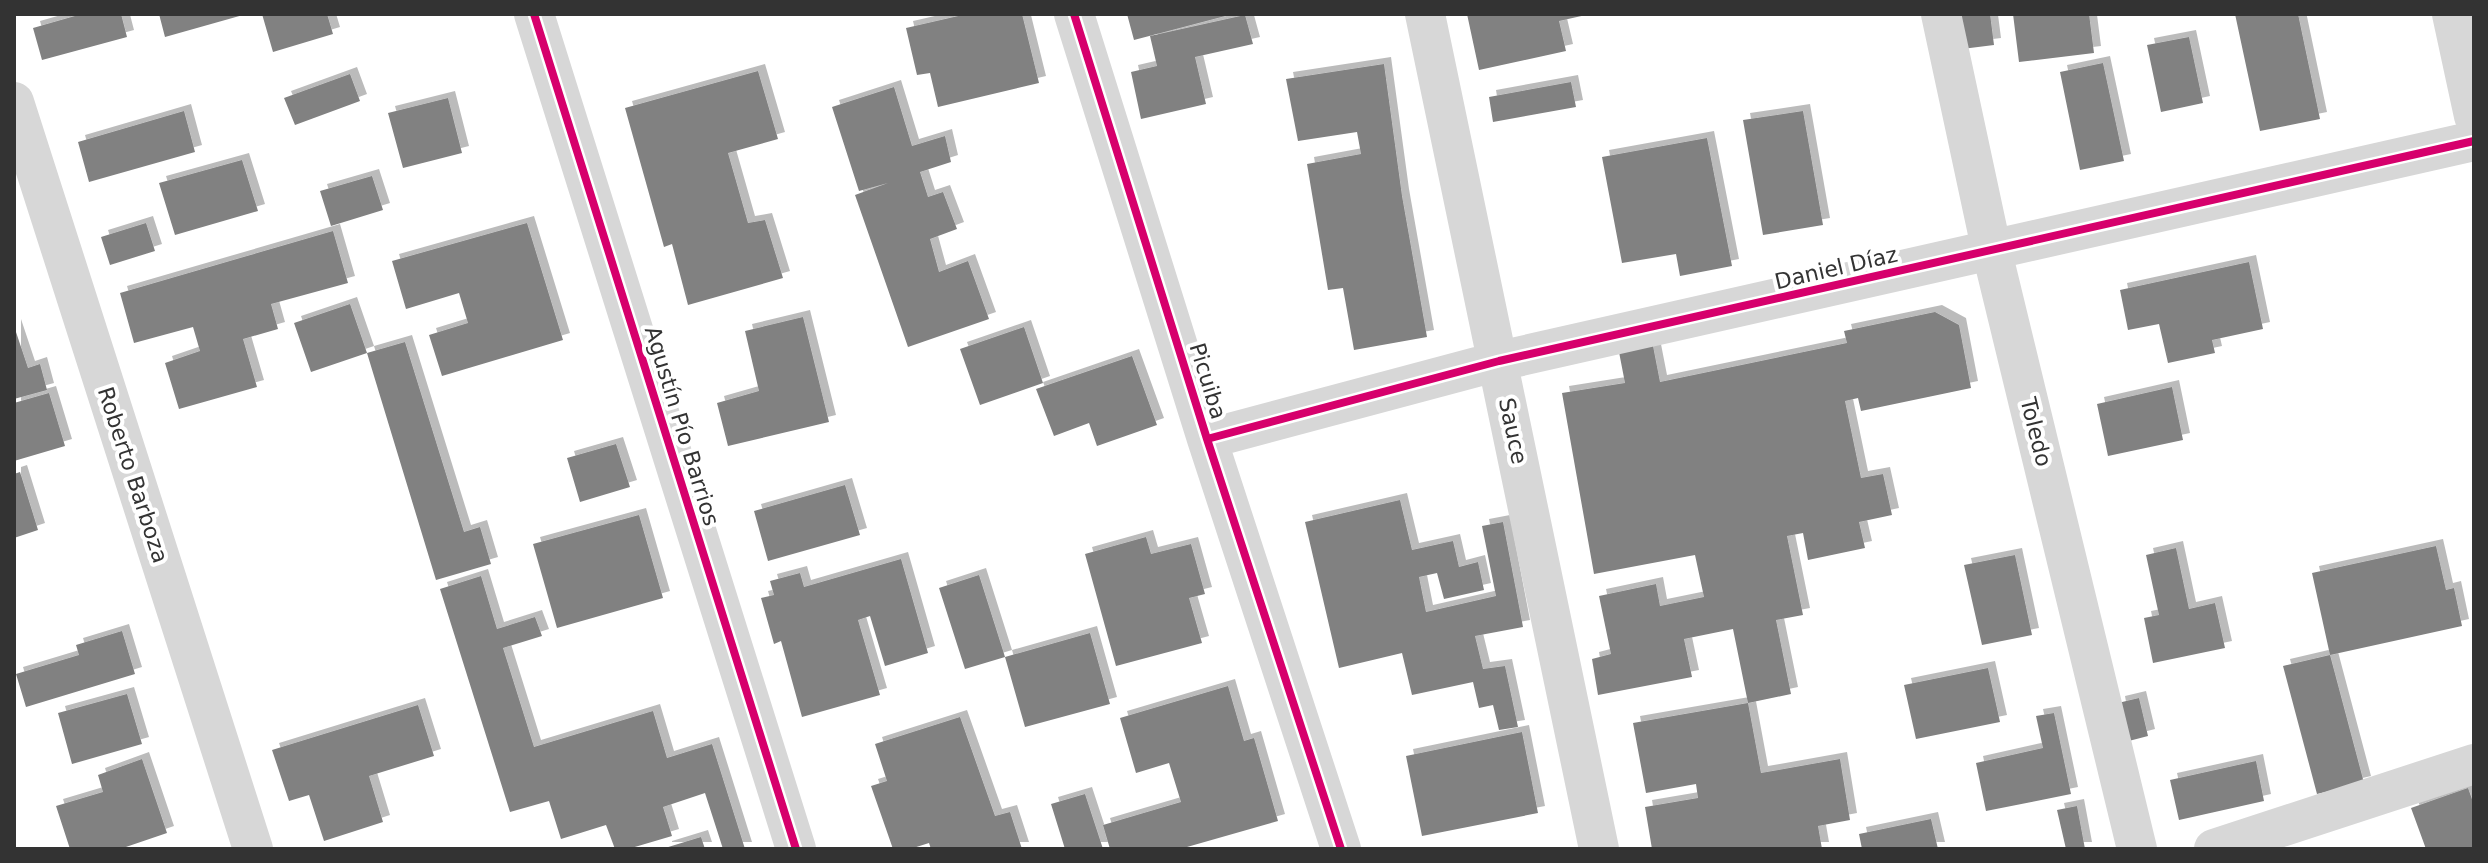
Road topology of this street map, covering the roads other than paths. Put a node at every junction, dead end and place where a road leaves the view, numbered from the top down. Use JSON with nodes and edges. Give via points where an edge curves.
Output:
{"nodes":[{"id":1,"x":534,"y":14,"type":"edge"},
{"id":2,"x":1074,"y":14,"type":"edge"},
{"id":3,"x":1425,"y":14,"type":"edge"},
{"id":4,"x":1941,"y":14,"type":"edge"},
{"id":5,"x":2452,"y":14,"type":"edge"},
{"id":6,"x":14,"y":102,"type":"edge"},
{"id":7,"x":2474,"y":116,"type":"edge"},
{"id":8,"x":2474,"y":141,"type":"edge"},
{"id":9,"x":1992,"y":252,"type":"junction"},
{"id":10,"x":1499,"y":361,"type":"junction"},
{"id":11,"x":1207,"y":439,"type":"junction"},
{"id":12,"x":2474,"y":764,"type":"edge"},
{"id":13,"x":253,"y":849,"type":"edge"},
{"id":14,"x":796,"y":849,"type":"edge"},
{"id":15,"x":1341,"y":849,"type":"edge"},
{"id":16,"x":1599,"y":849,"type":"edge"},
{"id":17,"x":2137,"y":849,"type":"edge"},
{"id":18,"x":2214,"y":849,"type":"edge"}],
"edges":[{"from":1,"to":14,"type":"street","name":"Agustín Pío Barrios"},
{"from":2,"to":11,"type":"street","name":"Picuiba"},
{"from":3,"to":10,"type":"street","name":"Sauce"},
{"from":4,"to":9,"type":"street","name":"Toledo"},
{"from":5,"to":7,"type":"street"},
{"from":6,"to":13,"type":"street","name":"Roberto Barboza"},
{"from":8,"to":9,"type":"street","name":"Daniel Díaz"},
{"from":9,"to":10,"type":"street","name":"Daniel Díaz"},
{"from":9,"to":17,"type":"street","name":"Toledo"},
{"from":10,"to":11,"type":"street","name":"Daniel Díaz"},
{"from":10,"to":16,"type":"street","name":"Sauce"},
{"from":11,"to":15,"type":"street","name":"Picuiba"},
{"from":12,"to":18,"type":"street"}]}
